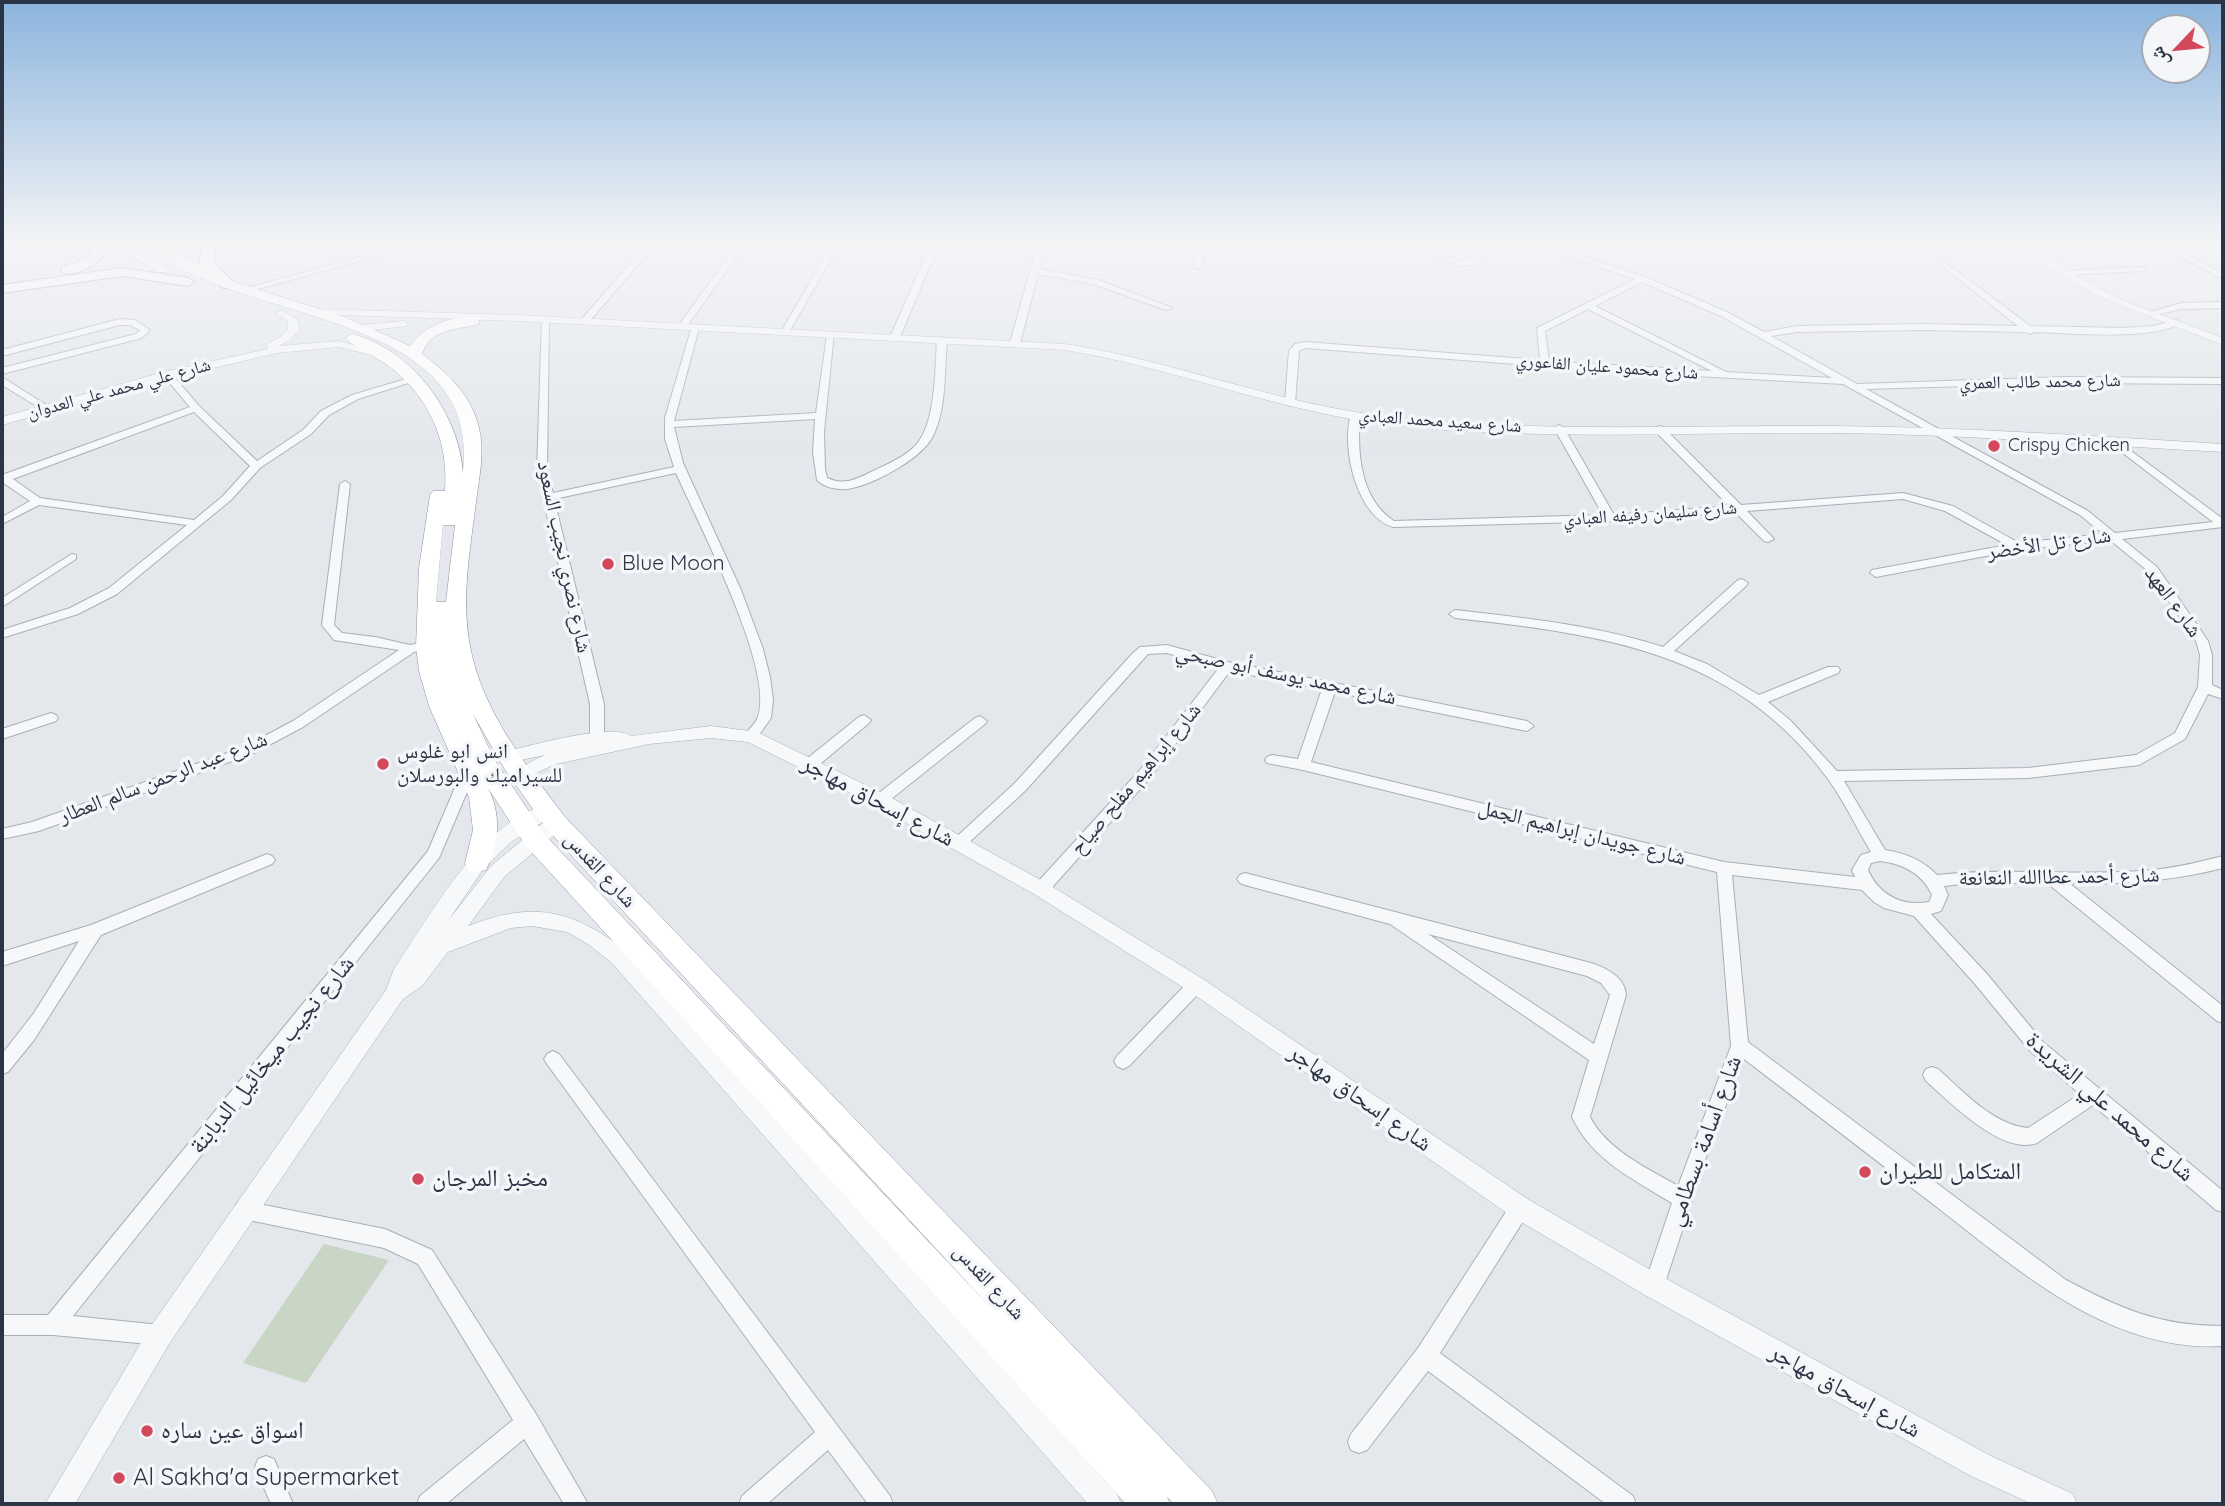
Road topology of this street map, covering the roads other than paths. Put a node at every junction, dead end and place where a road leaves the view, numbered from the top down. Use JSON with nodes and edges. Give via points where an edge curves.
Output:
{"nodes":[{"id":1,"x":317,"y":312,"type":"edge"},
{"id":2,"x":326,"y":312,"type":"edge"},
{"id":3,"x":593,"y":312,"type":"edge"},
{"id":4,"x":698,"y":312,"type":"edge"},
{"id":5,"x":797,"y":312,"type":"edge"},
{"id":6,"x":906,"y":312,"type":"edge"},
{"id":7,"x":1023,"y":312,"type":"edge"},
{"id":8,"x":1575,"y":312,"type":"edge"},
{"id":9,"x":1601,"y":312,"type":"edge"},
{"id":10,"x":1719,"y":312,"type":"edge"},
{"id":11,"x":2006,"y":312,"type":"edge"},
{"id":12,"x":2154,"y":312,"type":"edge"},
{"id":13,"x":281,"y":313,"type":"joint"},
{"id":14,"x":2151,"y":313,"type":"joint"},
{"id":15,"x":542,"y":319,"type":"junction"},
{"id":16,"x":474,"y":321,"type":"junction"},
{"id":17,"x":584,"y":322,"type":"junction"},
{"id":18,"x":2177,"y":323,"type":"junction"},
{"id":19,"x":689,"y":327,"type":"junction"},
{"id":20,"x":353,"y":331,"type":"junction"},
{"id":21,"x":2030,"y":331,"type":"junction"},
{"id":22,"x":785,"y":332,"type":"junction"},
{"id":23,"x":831,"y":335,"type":"junction"},
{"id":24,"x":1764,"y":335,"type":"junction"},
{"id":25,"x":895,"y":337,"type":"junction"},
{"id":26,"x":942,"y":340,"type":"junction"},
{"id":27,"x":2223,"y":342,"type":"edge"},
{"id":28,"x":1015,"y":343,"type":"junction"},
{"id":29,"x":2,"y":353,"type":"edge"},
{"id":30,"x":382,"y":355,"type":"junction"},
{"id":31,"x":237,"y":358,"type":"junction"},
{"id":32,"x":1545,"y":363,"type":"junction"},
{"id":33,"x":415,"y":367,"type":"junction"},
{"id":34,"x":2,"y":371,"type":"edge"},
{"id":35,"x":1725,"y":374,"type":"junction"},
{"id":36,"x":168,"y":375,"type":"junction"},
{"id":37,"x":2,"y":381,"type":"edge"},
{"id":38,"x":2223,"y":381,"type":"edge"},
{"id":39,"x":1853,"y":384,"type":"junction"},
{"id":40,"x":17,"y":390,"type":"junction"},
{"id":41,"x":2,"y":394,"type":"edge"},
{"id":42,"x":1290,"y":402,"type":"junction"},
{"id":43,"x":46,"y":408,"type":"junction"},
{"id":44,"x":196,"y":408,"type":"junction"},
{"id":45,"x":464,"y":408,"type":"junction"},
{"id":46,"x":439,"y":415,"type":"junction"},
{"id":47,"x":1906,"y":415,"type":"junction"},
{"id":48,"x":821,"y":416,"type":"junction"},
{"id":49,"x":1355,"y":416,"type":"junction"},
{"id":50,"x":2,"y":421,"type":"edge"},
{"id":51,"x":669,"y":424,"type":"junction"},
{"id":52,"x":1559,"y":428,"type":"junction"},
{"id":53,"x":1659,"y":429,"type":"junction"},
{"id":54,"x":1890,"y":430,"type":"junction"},
{"id":55,"x":1923,"y":431,"type":"junction"},
{"id":56,"x":1939,"y":431,"type":"junction"},
{"id":57,"x":2115,"y":442,"type":"junction"},
{"id":58,"x":2223,"y":448,"type":"edge"},
{"id":59,"x":453,"y":461,"type":"junction"},
{"id":60,"x":256,"y":466,"type":"junction"},
{"id":61,"x":678,"y":470,"type":"junction"},
{"id":62,"x":4,"y":478,"type":"edge"},
{"id":63,"x":345,"y":484,"type":"dead end"},
{"id":64,"x":547,"y":497,"type":"junction"},
{"id":65,"x":37,"y":501,"type":"junction"},
{"id":66,"x":2223,"y":508,"type":"edge"},
{"id":67,"x":1738,"y":509,"type":"junction"},
{"id":68,"x":2204,"y":509,"type":"junction"},
{"id":69,"x":1611,"y":518,"type":"junction"},
{"id":70,"x":2,"y":521,"type":"edge"},
{"id":71,"x":194,"y":523,"type":"junction"},
{"id":72,"x":2223,"y":524,"type":"edge"},
{"id":73,"x":2112,"y":535,"type":"junction"},
{"id":74,"x":1768,"y":539,"type":"dead end"},
{"id":75,"x":2017,"y":547,"type":"junction"},
{"id":76,"x":72,"y":557,"type":"dead end"},
{"id":77,"x":1876,"y":573,"type":"dead end"},
{"id":78,"x":1742,"y":583,"type":"dead end"},
{"id":79,"x":2,"y":603,"type":"edge"},
{"id":80,"x":1455,"y":614,"type":"dead end"},
{"id":81,"x":4,"y":630,"type":"edge"},
{"id":82,"x":418,"y":647,"type":"junction"},
{"id":83,"x":1667,"y":650,"type":"junction"},
{"id":84,"x":1227,"y":666,"type":"junction"},
{"id":85,"x":1833,"y":670,"type":"dead end"},
{"id":86,"x":1331,"y":686,"type":"junction"},
{"id":87,"x":2204,"y":687,"type":"junction"},
{"id":88,"x":2223,"y":695,"type":"edge"},
{"id":89,"x":1758,"y":701,"type":"junction"},
{"id":90,"x":51,"y":718,"type":"dead end"},
{"id":91,"x":864,"y":720,"type":"dead end"},
{"id":92,"x":980,"y":721,"type":"dead end"},
{"id":93,"x":1527,"y":726,"type":"dead end"},
{"id":94,"x":2,"y":734,"type":"edge"},
{"id":95,"x":751,"y":736,"type":"junction"},
{"id":96,"x":598,"y":744,"type":"junction"},
{"id":97,"x":506,"y":757,"type":"junction"},
{"id":98,"x":1272,"y":760,"type":"dead end"},
{"id":99,"x":809,"y":765,"type":"junction"},
{"id":100,"x":1303,"y":765,"type":"junction"},
{"id":101,"x":469,"y":771,"type":"junction"},
{"id":102,"x":1834,"y":776,"type":"junction"},
{"id":103,"x":522,"y":779,"type":"junction"},
{"id":104,"x":880,"y":800,"type":"junction"},
{"id":105,"x":541,"y":825,"type":"junction"},
{"id":106,"x":2,"y":834,"type":"edge"},
{"id":107,"x":958,"y":844,"type":"junction"},
{"id":108,"x":1880,"y":855,"type":"junction"},
{"id":109,"x":267,"y":860,"type":"dead end"},
{"id":110,"x":2223,"y":862,"type":"edge"},
{"id":111,"x":477,"y":863,"type":"junction"},
{"id":112,"x":1724,"y":868,"type":"junction"},
{"id":113,"x":2051,"y":877,"type":"junction"},
{"id":114,"x":1245,"y":879,"type":"dead end"},
{"id":115,"x":1935,"y":881,"type":"junction"},
{"id":116,"x":1864,"y":884,"type":"junction"},
{"id":117,"x":1041,"y":889,"type":"junction"},
{"id":118,"x":1919,"y":911,"type":"junction"},
{"id":119,"x":1387,"y":915,"type":"junction"},
{"id":120,"x":95,"y":930,"type":"junction"},
{"id":121,"x":441,"y":946,"type":"junction"},
{"id":122,"x":2,"y":959,"type":"edge"},
{"id":123,"x":1196,"y":985,"type":"junction"},
{"id":124,"x":396,"y":993,"type":"junction"},
{"id":125,"x":2223,"y":1016,"type":"edge"},
{"id":126,"x":1740,"y":1046,"type":"junction"},
{"id":127,"x":1599,"y":1057,"type":"junction"},
{"id":128,"x":553,"y":1059,"type":"dead end"},
{"id":129,"x":1123,"y":1061,"type":"dead end"},
{"id":130,"x":2,"y":1066,"type":"edge"},
{"id":131,"x":1932,"y":1075,"type":"dead end"},
{"id":132,"x":2092,"y":1096,"type":"junction"},
{"id":133,"x":1682,"y":1199,"type":"junction"},
{"id":134,"x":2223,"y":1203,"type":"edge"},
{"id":135,"x":1520,"y":1208,"type":"junction"},
{"id":136,"x":244,"y":1210,"type":"junction"},
{"id":137,"x":1654,"y":1286,"type":"junction"},
{"id":138,"x":2,"y":1325,"type":"edge"},
{"id":139,"x":53,"y":1325,"type":"junction"},
{"id":140,"x":160,"y":1335,"type":"junction"},
{"id":141,"x":2223,"y":1336,"type":"edge"},
{"id":142,"x":1426,"y":1356,"type":"junction"},
{"id":143,"x":528,"y":1422,"type":"junction"},
{"id":144,"x":829,"y":1433,"type":"junction"},
{"id":145,"x":1359,"y":1442,"type":"dead end"},
{"id":146,"x":266,"y":1466,"type":"dead end"},
{"id":147,"x":59,"y":1504,"type":"edge"},
{"id":148,"x":282,"y":1504,"type":"edge"},
{"id":149,"x":428,"y":1504,"type":"edge"},
{"id":150,"x":577,"y":1504,"type":"edge"},
{"id":151,"x":750,"y":1504,"type":"edge"},
{"id":152,"x":883,"y":1504,"type":"edge"},
{"id":153,"x":1107,"y":1504,"type":"edge"},
{"id":154,"x":1151,"y":1504,"type":"edge"},
{"id":155,"x":1199,"y":1504,"type":"edge"},
{"id":156,"x":1625,"y":1504,"type":"edge"},
{"id":157,"x":2063,"y":1504,"type":"edge"}],
"edges":[{"from":1,"to":20,"type":"highway","name":"شارع القدس"},
{"from":2,"to":15,"type":"street","name":"شارع سعيد محمد العبادي"},
{"from":3,"to":17,"type":"street"},
{"from":4,"to":19,"type":"street"},
{"from":5,"to":22,"type":"street"},
{"from":6,"to":25,"type":"street"},
{"from":7,"to":28,"type":"street"},
{"from":8,"to":32,"type":"street","via":[[1540,330]]},
{"from":9,"to":35,"type":"street"},
{"from":10,"to":24,"type":"street"},
{"from":11,"to":21,"type":"street"},
{"from":12,"to":14,"type":"street"},
{"from":13,"to":20,"type":"highway","name":"شارع القدس"},
{"from":13,"to":31,"type":"street","name":"شارع علي محمد علي العدوان","via":[[294,324],[290,335]]},
{"from":14,"to":18,"type":"street"},
{"from":15,"to":16,"type":"street","name":"شارع سعيد محمد العبادي"},
{"from":15,"to":17,"type":"street","name":"شارع سعيد محمد العبادي"},
{"from":15,"to":64,"type":"street","name":"شارع نصري نجيب السعود","via":[[542,462]]},
{"from":16,"to":20,"type":"street","name":"شارع سعيد محمد العبادي"},
{"from":16,"to":33,"type":"highway","via":[[425,334],[419,341]]},
{"from":17,"to":19,"type":"street","name":"شارع سعيد محمد العبادي"},
{"from":18,"to":21,"type":"street","via":[[2142,330]]},
{"from":18,"to":27,"type":"street"},
{"from":19,"to":22,"type":"street","name":"شارع سعيد محمد العبادي"},
{"from":19,"to":51,"type":"street"},
{"from":20,"to":30,"type":"highway","name":"شارع القدس"},
{"from":20,"to":33,"type":"highway","name":"شارع القدس"},
{"from":21,"to":24,"type":"street","via":[[1922,327],[1797,329]]},
{"from":22,"to":23,"type":"street","name":"شارع سعيد محمد العبادي"},
{"from":23,"to":25,"type":"street","name":"شارع سعيد محمد العبادي"},
{"from":23,"to":48,"type":"street"},
{"from":24,"to":39,"type":"street"},
{"from":25,"to":26,"type":"street","name":"شارع سعيد محمد العبادي"},
{"from":26,"to":28,"type":"street","name":"شارع سعيد محمد العبادي"},
{"from":26,"to":48,"type":"street","via":[[932,422],[926,440],[913,454],[866,480],[832,486],[819,474]]},
{"from":28,"to":42,"type":"street","name":"شارع سعيد محمد العبادي","via":[[1101,352]]},
{"from":29,"to":34,"type":"street","via":[[120,322],[132,322],[146,330],[139,336]]},
{"from":30,"to":31,"type":"street","name":"شارع علي محمد علي العدوان","via":[[348,345],[316,345]]},
{"from":30,"to":33,"type":"highway","name":"شارع القدس"},
{"from":31,"to":36,"type":"street","name":"شارع علي محمد علي العدوان"},
{"from":32,"to":35,"type":"street","name":"شارع محمود عليان الفاعوري"},
{"from":32,"to":42,"type":"street","name":"شارع محمود عليان الفاعوري","via":[[1302,345],[1294,351]]},
{"from":33,"to":45,"type":"highway","name":"شارع القدس","via":[[449,385]]},
{"from":33,"to":46,"type":"highway","name":"شارع القدس"},
{"from":33,"to":60,"type":"street","via":[[331,408],[307,432]]},
{"from":35,"to":39,"type":"street","name":"شارع محمود عليان الفاعوري"},
{"from":36,"to":43,"type":"street","name":"شارع علي محمد علي العدوان"},
{"from":36,"to":44,"type":"street"},
{"from":37,"to":40,"type":"street"},
{"from":38,"to":39,"type":"street","name":"شارع محمد طالب العمري"},
{"from":39,"to":47,"type":"street"},
{"from":40,"to":41,"type":"street"},
{"from":40,"to":43,"type":"street"},
{"from":42,"to":49,"type":"street","name":"شارع سعيد محمد العبادي"},
{"from":43,"to":50,"type":"street","name":"شارع علي محمد علي العدوان"},
{"from":44,"to":60,"type":"street"},
{"from":44,"to":62,"type":"street"},
{"from":45,"to":46,"type":"highway"},
{"from":45,"to":97,"type":"highway","name":"شارع القدس","via":[[473,451],[459,561],[458,635],[475,693]]},
{"from":46,"to":59,"type":"highway","name":"شارع القدس"},
{"from":47,"to":54,"type":"street"},
{"from":47,"to":55,"type":"street"},
{"from":47,"to":56,"type":"street","name":"شارع العهد"},
{"from":48,"to":51,"type":"street"},
{"from":49,"to":52,"type":"street","name":"شارع سعيد محمد العبادي"},
{"from":49,"to":69,"type":"street","name":"شارع سليمان رفيفه العبادي","via":[[1357,478],[1390,524]]},
{"from":51,"to":61,"type":"street"},
{"from":52,"to":53,"type":"street","name":"شارع سعيد محمد العبادي"},
{"from":52,"to":69,"type":"street"},
{"from":53,"to":54,"type":"street","name":"شارع سعيد محمد العبادي"},
{"from":53,"to":67,"type":"street"},
{"from":54,"to":55,"type":"street","name":"شارع سعيد محمد العبادي"},
{"from":55,"to":56,"type":"street","name":"شارع سعيد محمد العبادي"},
{"from":56,"to":57,"type":"street","name":"شارع سعيد محمد العبادي"},
{"from":56,"to":73,"type":"street","name":"شارع العهد","via":[[2084,513]]},
{"from":57,"to":58,"type":"street","name":"شارع سعيد محمد العبادي"},
{"from":57,"to":68,"type":"street","name":"شارع تل الأخضر"},
{"from":59,"to":82,"type":"highway","via":[[443,474],[438,499]]},
{"from":59,"to":105,"type":"highway","name":"شارع القدس","via":[[442,601],[445,657],[462,717],[496,781]]},
{"from":60,"to":71,"type":"street","via":[[227,498]]},
{"from":61,"to":64,"type":"street"},
{"from":61,"to":95,"type":"street","via":[[706,523],[763,671],[764,718]]},
{"from":62,"to":65,"type":"street"},
{"from":63,"to":82,"type":"street","via":[[328,625],[338,637]]},
{"from":64,"to":96,"type":"street","name":"شارع نصري نجيب السعود","via":[[597,704]]},
{"from":65,"to":70,"type":"street"},
{"from":65,"to":71,"type":"street"},
{"from":66,"to":68,"type":"street"},
{"from":67,"to":69,"type":"street","name":"شارع سليمان رفيفه العبادي"},
{"from":67,"to":74,"type":"street"},
{"from":67,"to":75,"type":"street","name":"شارع سليمان رفيفه العبادي","via":[[1886,496],[1920,498],[1964,514]]},
{"from":68,"to":72,"type":"street","name":"شارع تل الأخضر"},
{"from":71,"to":81,"type":"street","via":[[113,591],[74,611]]},
{"from":72,"to":73,"type":"street","name":"شارع تل الأخضر"},
{"from":73,"to":75,"type":"street","name":"شارع تل الأخضر"},
{"from":73,"to":87,"type":"street","name":"شارع العهد","via":[[2153,570],[2193,625],[2206,655]]},
{"from":75,"to":77,"type":"street","name":"شارع تل الأخضر"},
{"from":76,"to":79,"type":"street"},
{"from":78,"to":83,"type":"street"},
{"from":80,"to":83,"type":"street","via":[[1535,622]]},
{"from":82,"to":101,"type":"highway"},
{"from":82,"to":106,"type":"street","name":"شارع عبد الرحمن سالم العطار","via":[[249,750],[34,827]]},
{"from":83,"to":89,"type":"street","via":[[1714,672]]},
{"from":84,"to":86,"type":"street","name":"شارع محمد يوسف أبو صبحي"},
{"from":84,"to":107,"type":"street","name":"شارع محمد يوسف أبو صبحي","via":[[1167,649],[1145,650],[1020,788]]},
{"from":84,"to":117,"type":"street","name":"شارع إبراهيم مفلح صياح","via":[[1145,774]]},
{"from":85,"to":89,"type":"street"},
{"from":86,"to":93,"type":"street","name":"شارع محمد يوسف أبو صبحي"},
{"from":86,"to":100,"type":"street"},
{"from":87,"to":88,"type":"street"},
{"from":87,"to":102,"type":"street","name":"شارع العهد","via":[[2180,736],[2139,760],[2028,773]]},
{"from":89,"to":102,"type":"street","via":[[1791,728]]},
{"from":90,"to":94,"type":"street"},
{"from":91,"to":99,"type":"street"},
{"from":92,"to":104,"type":"street"},
{"from":95,"to":96,"type":"street","name":"شارع إسحاق مهاجر","via":[[711,732]]},
{"from":95,"to":99,"type":"street","name":"شارع إسحاق مهاجر"},
{"from":96,"to":97,"type":"street","name":"شارع إسحاق مهاجر"},
{"from":96,"to":103,"type":"street","name":"شارع إسحاق مهاجر","via":[[543,762]]},
{"from":97,"to":103,"type":"highway","name":"شارع القدس"},
{"from":98,"to":100,"type":"street","name":"شارع جويدان إبراهيم الجمل"},
{"from":99,"to":104,"type":"street","name":"شارع إسحاق مهاجر"},
{"from":100,"to":112,"type":"street","name":"شارع جويدان إبراهيم الجمل"},
{"from":101,"to":111,"type":"highway","via":[[487,823]]},
{"from":101,"to":139,"type":"street","name":"شارع نجيب ميخائيل الدبابنة","via":[[434,854]]},
{"from":102,"to":108,"type":"street"},
{"from":103,"to":105,"type":"highway","name":"شارع القدس"},
{"from":104,"to":107,"type":"street","name":"شارع إسحاق مهاجر"},
{"from":105,"to":111,"type":"street","via":[[495,844]]},
{"from":105,"to":121,"type":"street","via":[[498,871]]},
{"from":105,"to":154,"type":"highway","name":"شارع القدس"},
{"from":105,"to":155,"type":"highway","name":"شارع القدس"},
{"from":107,"to":117,"type":"street","name":"شارع إسحاق مهاجر"},
{"from":108,"to":115,"type":"street","via":[[1920,867]]},
{"from":108,"to":116,"type":"street","via":[[1866,859],[1860,870]]},
{"from":109,"to":120,"type":"street"},
{"from":110,"to":113,"type":"street","name":"شارع أحمد عطاالله النعانعة","via":[[2177,874],[2119,879]]},
{"from":111,"to":124,"type":"street","via":[[401,975]]},
{"from":112,"to":116,"type":"street","name":"شارع جويدان إبراهيم الجمل"},
{"from":112,"to":126,"type":"street","name":"شارع أسامة بسطامي"},
{"from":113,"to":115,"type":"street","name":"شارع أحمد عطاالله النعانعة","via":[[1962,876]]},
{"from":113,"to":125,"type":"street"},
{"from":114,"to":119,"type":"street"},
{"from":115,"to":118,"type":"street","via":[[1940,895],[1935,906]]},
{"from":116,"to":118,"type":"street","via":[[1898,908]]},
{"from":117,"to":123,"type":"street","name":"شارع إسحاق مهاجر"},
{"from":118,"to":132,"type":"street","name":"شارع محمد علي الشريدة","via":[[2037,1047]]},
{"from":119,"to":127,"type":"street"},
{"from":119,"to":127,"type":"street","via":[[1607,978],[1618,995]]},
{"from":120,"to":122,"type":"street"},
{"from":120,"to":130,"type":"street","via":[[54,998]]},
{"from":121,"to":124,"type":"street","via":[[415,980]]},
{"from":121,"to":153,"type":"street","via":[[494,923],[534,919],[571,923],[596,936]]},
{"from":123,"to":129,"type":"street"},
{"from":123,"to":135,"type":"street","name":"شارع إسحاق مهاجر"},
{"from":124,"to":136,"type":"street"},
{"from":126,"to":133,"type":"street","name":"شارع أسامة بسطامي"},
{"from":126,"to":141,"type":"street","via":[[2059,1287],[2154,1331],[2198,1338]]},
{"from":127,"to":133,"type":"street","via":[[1581,1117],[1584,1126],[1603,1148]]},
{"from":128,"to":144,"type":"street"},
{"from":131,"to":132,"type":"street","via":[[2000,1130],[2020,1138],[2030,1137]]},
{"from":132,"to":134,"type":"street","name":"شارع محمد علي الشريدة"},
{"from":133,"to":137,"type":"street","name":"شارع أسامة بسطامي"},
{"from":135,"to":137,"type":"street","name":"شارع إسحاق مهاجر"},
{"from":135,"to":142,"type":"street"},
{"from":136,"to":140,"type":"street"},
{"from":136,"to":143,"type":"street","via":[[386,1239],[425,1257]]},
{"from":137,"to":157,"type":"street","name":"شارع إسحاق مهاجر","via":[[1981,1466]]},
{"from":138,"to":139,"type":"street"},
{"from":139,"to":140,"type":"street"},
{"from":140,"to":147,"type":"street"},
{"from":142,"to":145,"type":"street"},
{"from":142,"to":156,"type":"street"},
{"from":143,"to":149,"type":"street"},
{"from":143,"to":150,"type":"street"},
{"from":144,"to":151,"type":"street"},
{"from":144,"to":152,"type":"street"},
{"from":146,"to":148,"type":"street"}]}
